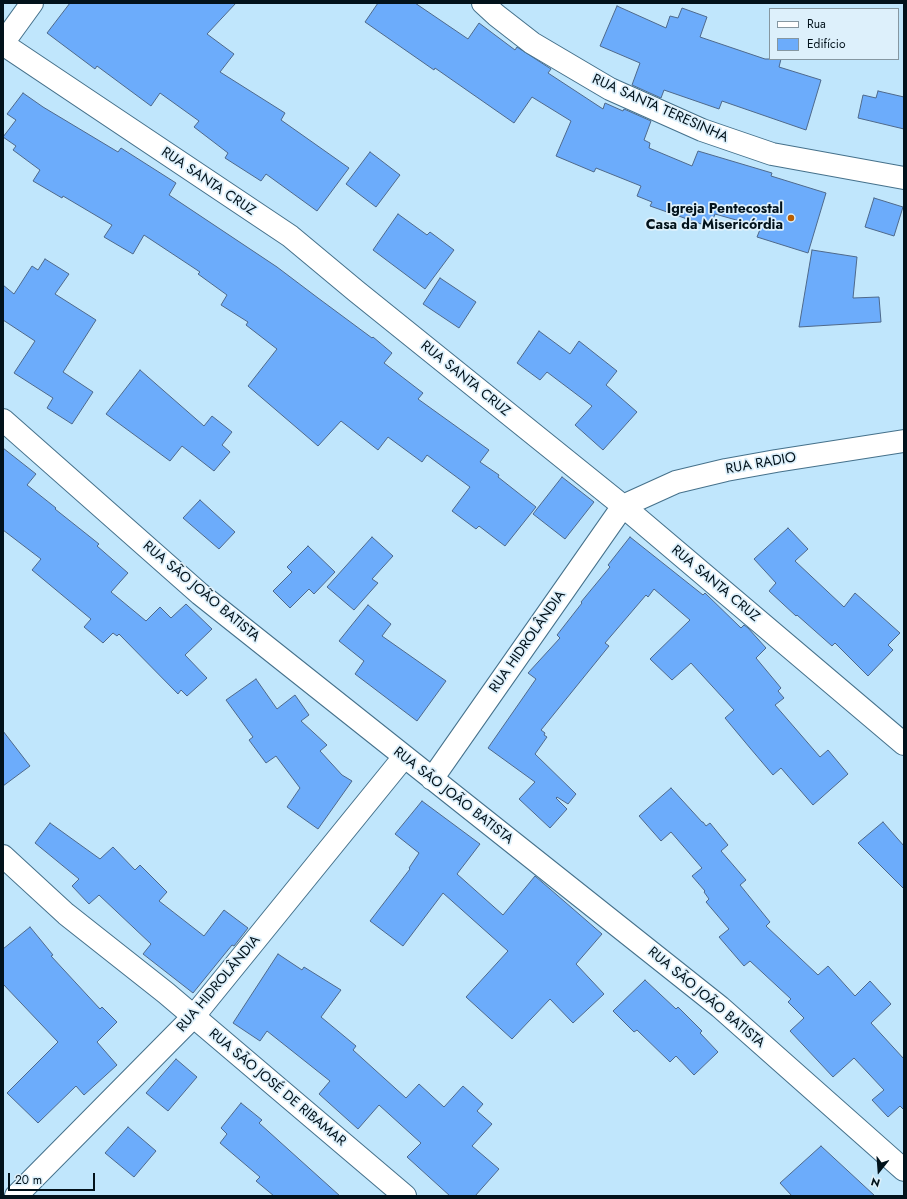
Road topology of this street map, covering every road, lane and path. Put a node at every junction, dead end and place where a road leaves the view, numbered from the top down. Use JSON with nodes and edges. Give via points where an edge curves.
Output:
{"nodes":[{"id":1,"x":32,"y":3,"type":"edge"},
{"id":2,"x":483,"y":3,"type":"edge"},
{"id":3,"x":3,"y":44,"type":"edge"},
{"id":4,"x":904,"y":178,"type":"edge"},
{"id":5,"x":3,"y":420,"type":"edge"},
{"id":6,"x":904,"y":441,"type":"edge"},
{"id":7,"x":623,"y":506,"type":"junction"},
{"id":8,"x":904,"y":744,"type":"edge"},
{"id":9,"x":404,"y":757,"type":"junction"},
{"id":10,"x":432,"y":779,"type":"junction"},
{"id":11,"x":3,"y":856,"type":"edge"},
{"id":12,"x":194,"y":1017,"type":"junction"},
{"id":13,"x":904,"y":1170,"type":"edge"},
{"id":14,"x":16,"y":1196,"type":"edge"},
{"id":15,"x":405,"y":1196,"type":"edge"}],
"edges":[{"from":1,"to":3,"type":"street"},
{"from":2,"to":4,"type":"street","name":"RUA SANTA TERESINHA","via":[[532,43],[610,89],[702,130],[772,154]]},
{"from":3,"to":7,"type":"street","name":"RUA SANTA CRUZ","via":[[290,236]]},
{"from":5,"to":9,"type":"street","name":"RUA SÃO JOÃO BATISTA","via":[[200,594]]},
{"from":6,"to":7,"type":"street","name":"RUA RADIO","via":[[726,470],[676,482]]},
{"from":7,"to":8,"type":"street","name":"RUA SANTA CRUZ"},
{"from":7,"to":10,"type":"street","name":"RUA HIDROLÂNDIA"},
{"from":9,"to":10,"type":"street","name":"RUA SÃO JOÃO BATISTA"},
{"from":9,"to":12,"type":"street","name":"RUA HIDROLÂNDIA"},
{"from":10,"to":13,"type":"street","name":"RUA SÃO JOÃO BATISTA","via":[[720,1007]]},
{"from":11,"to":12,"type":"street","name":"RUA SÃO JOSÉ DE RIBAMAR","via":[[66,914]]},
{"from":12,"to":14,"type":"street","name":"RUA HIDROLÂNDIA"},
{"from":12,"to":15,"type":"street","name":"RUA SÃO JOSÉ DE RIBAMAR"}]}
